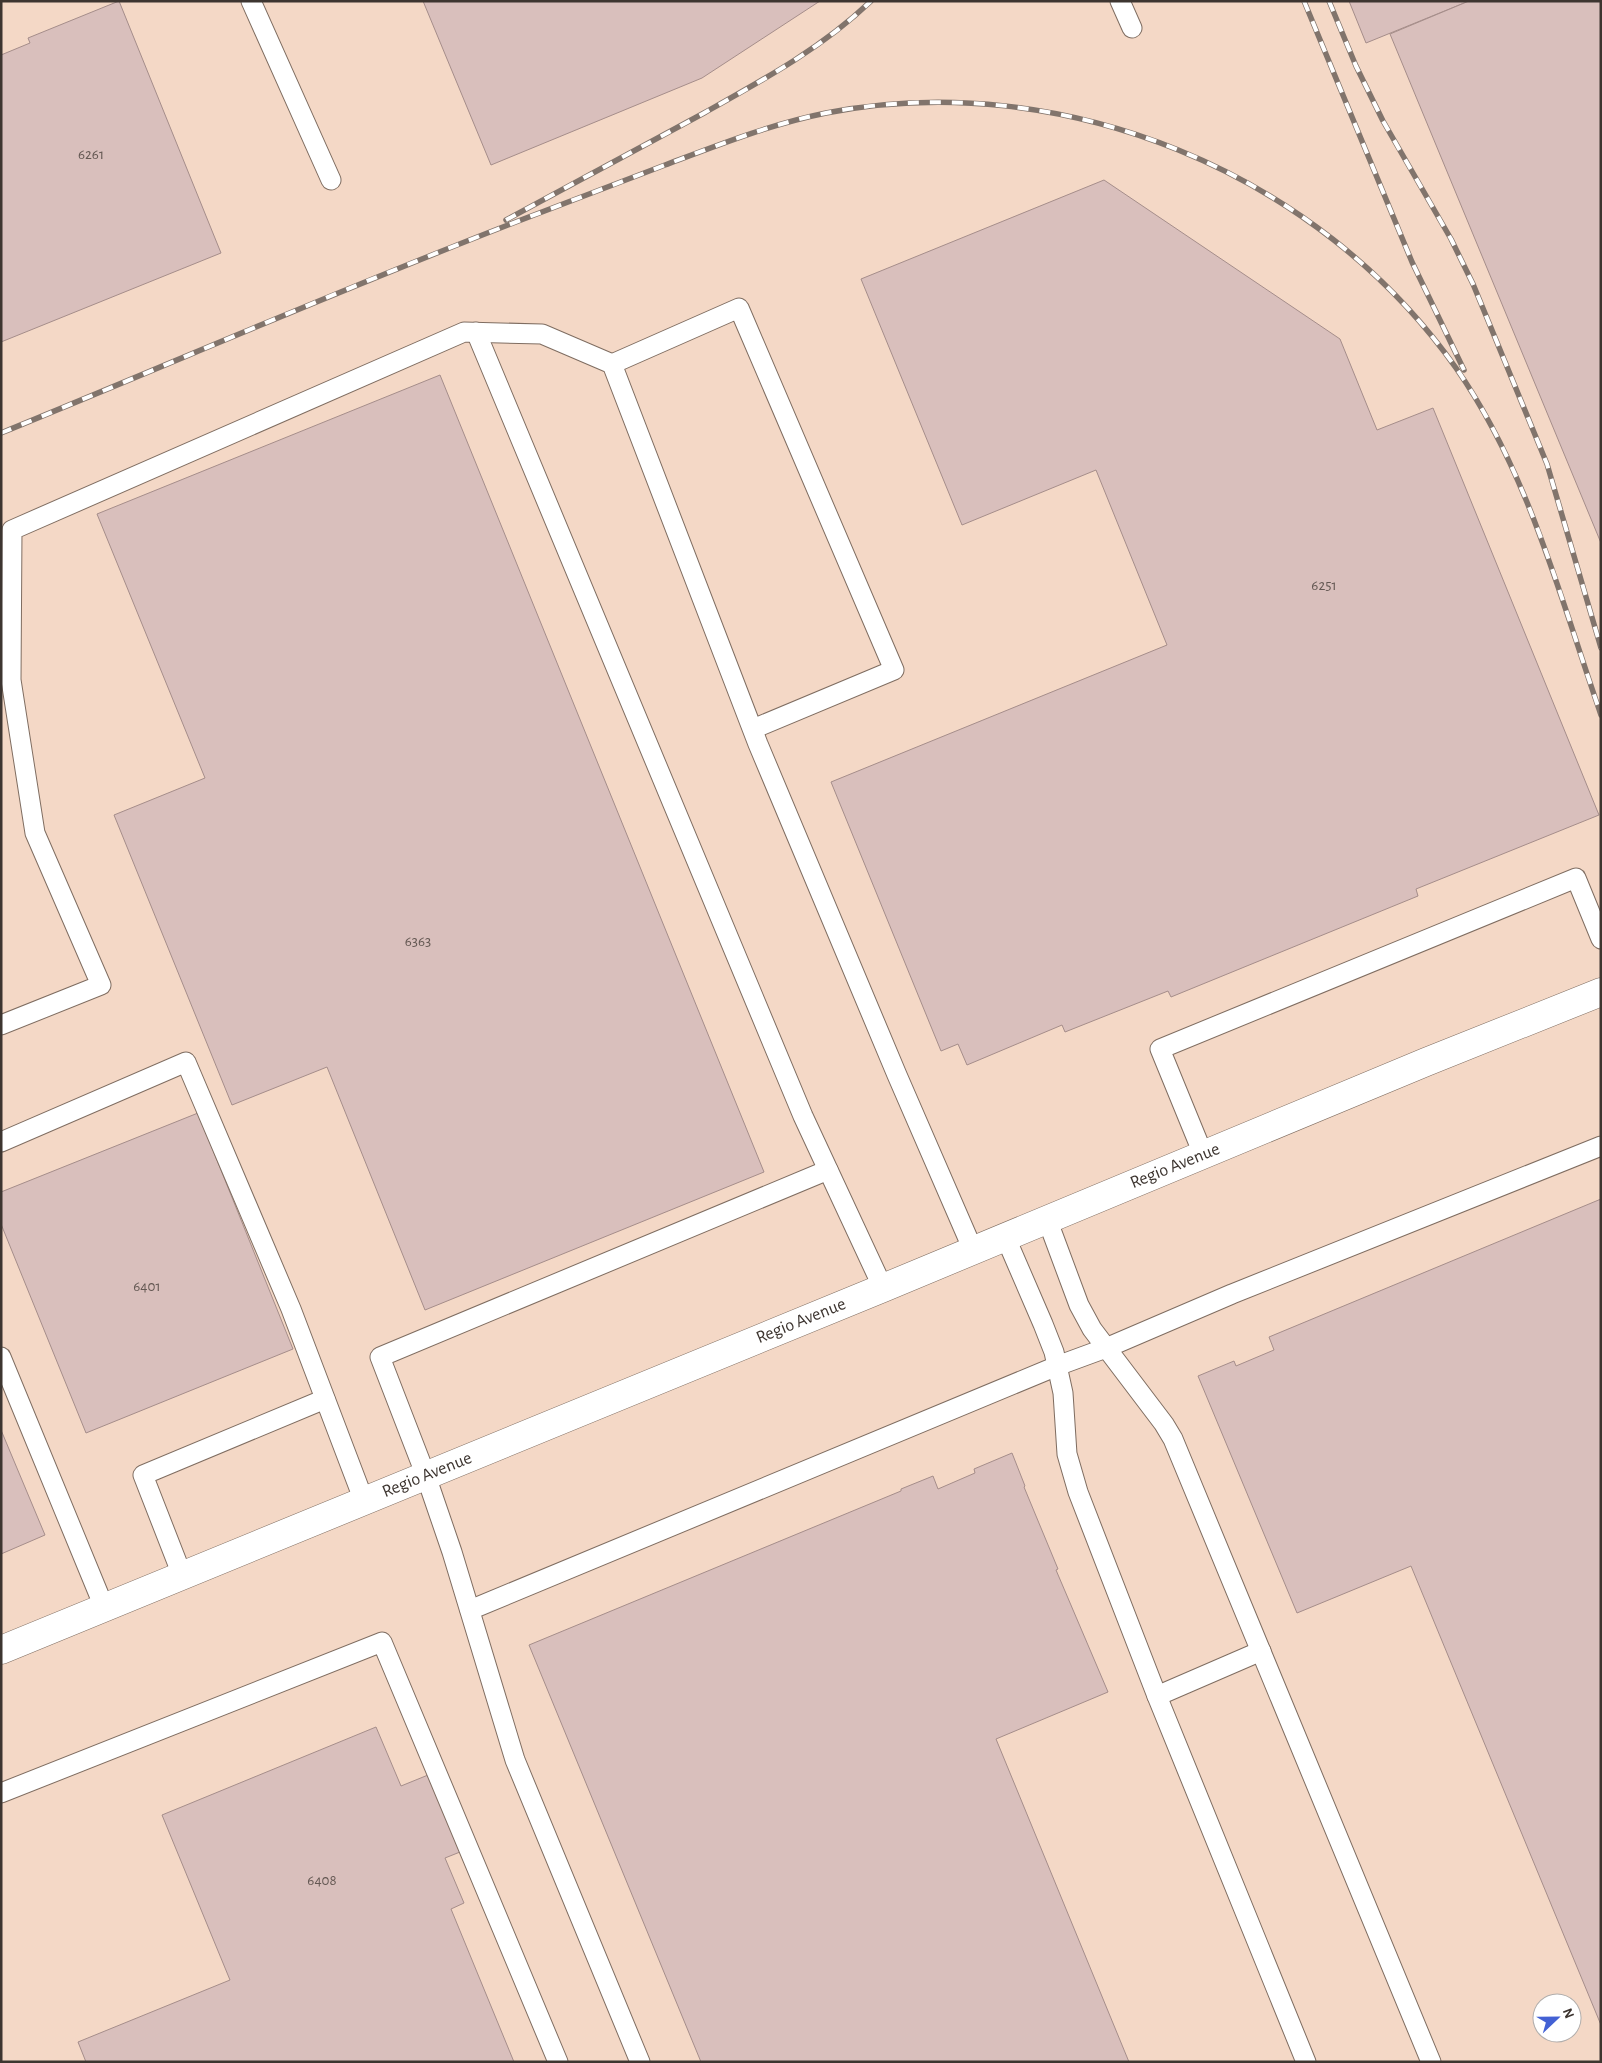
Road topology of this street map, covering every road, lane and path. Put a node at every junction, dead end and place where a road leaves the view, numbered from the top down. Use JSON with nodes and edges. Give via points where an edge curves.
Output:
{"nodes":[{"id":1,"x":251,"y":1,"type":"edge"},
{"id":2,"x":1120,"y":1,"type":"edge"},
{"id":3,"x":1132,"y":28,"type":"dead end"},
{"id":4,"x":332,"y":180,"type":"dead end"},
{"id":5,"x":476,"y":332,"type":"junction"},
{"id":6,"x":612,"y":364,"type":"junction"},
{"id":7,"x":752,"y":729,"type":"junction"},
{"id":8,"x":1601,"y":939,"type":"edge"},
{"id":9,"x":1601,"y":992,"type":"edge"},
{"id":10,"x":1,"y":1025,"type":"edge"},
{"id":11,"x":1,"y":1142,"type":"edge"},
{"id":12,"x":1601,"y":1146,"type":"edge"},
{"id":13,"x":1203,"y":1154,"type":"junction"},
{"id":14,"x":828,"y":1170,"type":"junction"},
{"id":15,"x":1047,"y":1220,"type":"junction"},
{"id":16,"x":1005,"y":1236,"type":"junction"},
{"id":17,"x":973,"y":1250,"type":"junction"},
{"id":18,"x":883,"y":1288,"type":"junction"},
{"id":19,"x":1106,"y":1348,"type":"junction"},
{"id":20,"x":1,"y":1357,"type":"edge"},
{"id":21,"x":1057,"y":1366,"type":"junction"},
{"id":22,"x":325,"y":1400,"type":"junction"},
{"id":23,"x":426,"y":1476,"type":"junction"},
{"id":24,"x":364,"y":1501,"type":"junction"},
{"id":25,"x":182,"y":1575,"type":"junction"},
{"id":26,"x":104,"y":1607,"type":"junction"},
{"id":27,"x":470,"y":1610,"type":"junction"},
{"id":28,"x":1,"y":1650,"type":"edge"},
{"id":29,"x":1261,"y":1651,"type":"junction"},
{"id":30,"x":1157,"y":1696,"type":"junction"},
{"id":31,"x":1,"y":1793,"type":"edge"},
{"id":32,"x":558,"y":2062,"type":"edge"},
{"id":33,"x":640,"y":2062,"type":"edge"},
{"id":34,"x":1306,"y":2062,"type":"edge"},
{"id":35,"x":1431,"y":2062,"type":"edge"}],
"edges":[{"from":1,"to":4,"type":"lane"},
{"from":2,"to":3,"type":"lane"},
{"from":5,"to":6,"type":"lane","via":[[542,334]]},
{"from":5,"to":10,"type":"lane","via":[[464,332],[12,530],[11,680],[36,833],[101,985]]},
{"from":5,"to":14,"type":"lane"},
{"from":6,"to":7,"type":"lane"},
{"from":6,"to":7,"type":"lane","via":[[739,308],[894,670]]},
{"from":7,"to":17,"type":"lane"},
{"from":8,"to":13,"type":"lane","via":[[1576,878],[1160,1049]]},
{"from":9,"to":13,"type":"street","name":"Regio Avenue"},
{"from":11,"to":22,"type":"lane","via":[[186,1062],[291,1309]]},
{"from":12,"to":19,"type":"lane"},
{"from":13,"to":15,"type":"street","name":"Regio Avenue"},
{"from":14,"to":18,"type":"lane"},
{"from":14,"to":23,"type":"lane","via":[[380,1357]]},
{"from":15,"to":16,"type":"street","name":"Regio Avenue"},
{"from":15,"to":19,"type":"lane","via":[[1080,1305]]},
{"from":16,"to":17,"type":"street","name":"Regio Avenue"},
{"from":16,"to":21,"type":"lane","via":[[1043,1324]]},
{"from":17,"to":18,"type":"street","name":"Regio Avenue"},
{"from":18,"to":23,"type":"street","name":"Regio Avenue"},
{"from":19,"to":21,"type":"lane"},
{"from":19,"to":29,"type":"lane","via":[[1173,1439]]},
{"from":20,"to":26,"type":"lane"},
{"from":21,"to":27,"type":"lane"},
{"from":21,"to":30,"type":"lane","via":[[1071,1472]]},
{"from":22,"to":24,"type":"lane"},
{"from":22,"to":25,"type":"lane","via":[[143,1476]]},
{"from":23,"to":24,"type":"street","name":"Regio Avenue"},
{"from":23,"to":27,"type":"lane"},
{"from":24,"to":25,"type":"street","name":"Regio Avenue"},
{"from":25,"to":26,"type":"street","name":"Regio Avenue"},
{"from":26,"to":28,"type":"street","name":"Regio Avenue"},
{"from":27,"to":33,"type":"lane","via":[[515,1760]]},
{"from":29,"to":30,"type":"lane"},
{"from":29,"to":35,"type":"lane"},
{"from":30,"to":34,"type":"lane"},
{"from":31,"to":32,"type":"lane","via":[[382,1642]]}]}
